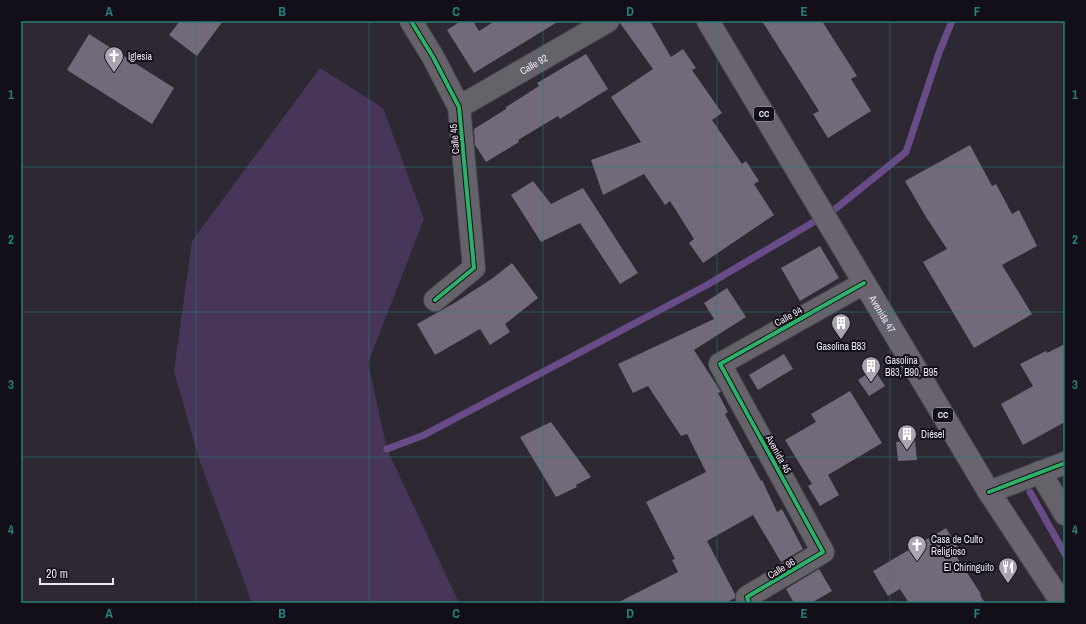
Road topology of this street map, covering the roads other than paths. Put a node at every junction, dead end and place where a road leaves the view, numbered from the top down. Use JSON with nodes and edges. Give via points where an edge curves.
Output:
{"nodes":[{"id":1,"x":411,"y":21,"type":"edge"},
{"id":2,"x":608,"y":21,"type":"edge"},
{"id":3,"x":708,"y":21,"type":"edge"},
{"id":4,"x":459,"y":107,"type":"junction"},
{"id":5,"x":864,"y":283,"type":"junction"},
{"id":6,"x":435,"y":300,"type":"dead end"},
{"id":7,"x":720,"y":364,"type":"joint"},
{"id":8,"x":1065,"y":463,"type":"edge"},
{"id":9,"x":1040,"y":472,"type":"junction"},
{"id":10,"x":989,"y":492,"type":"junction"},
{"id":11,"x":1065,"y":514,"type":"edge"},
{"id":12,"x":823,"y":552,"type":"joint"},
{"id":13,"x":748,"y":600,"type":"edge"},
{"id":14,"x":1062,"y":603,"type":"edge"}],
"edges":[{"from":1,"to":4,"type":"street","name":"Calle 45"},
{"from":2,"to":4,"type":"street","name":"Calle 92"},
{"from":3,"to":5,"type":"main road","name":"Avenida 47","number":"CC"},
{"from":4,"to":6,"type":"street","name":"Calle 45","via":[[474,268]]},
{"from":5,"to":7,"type":"street","name":"Calle 94"},
{"from":5,"to":10,"type":"main road","name":"Avenida 47","number":"CC"},
{"from":7,"to":12,"type":"street","name":"Avenida 45"},
{"from":8,"to":9,"type":"street"},
{"from":9,"to":10,"type":"street"},
{"from":9,"to":11,"type":"street"},
{"from":10,"to":14,"type":"main road","name":"Avenida 47","number":"CC"},
{"from":12,"to":13,"type":"street","name":"Calle 96"}]}
